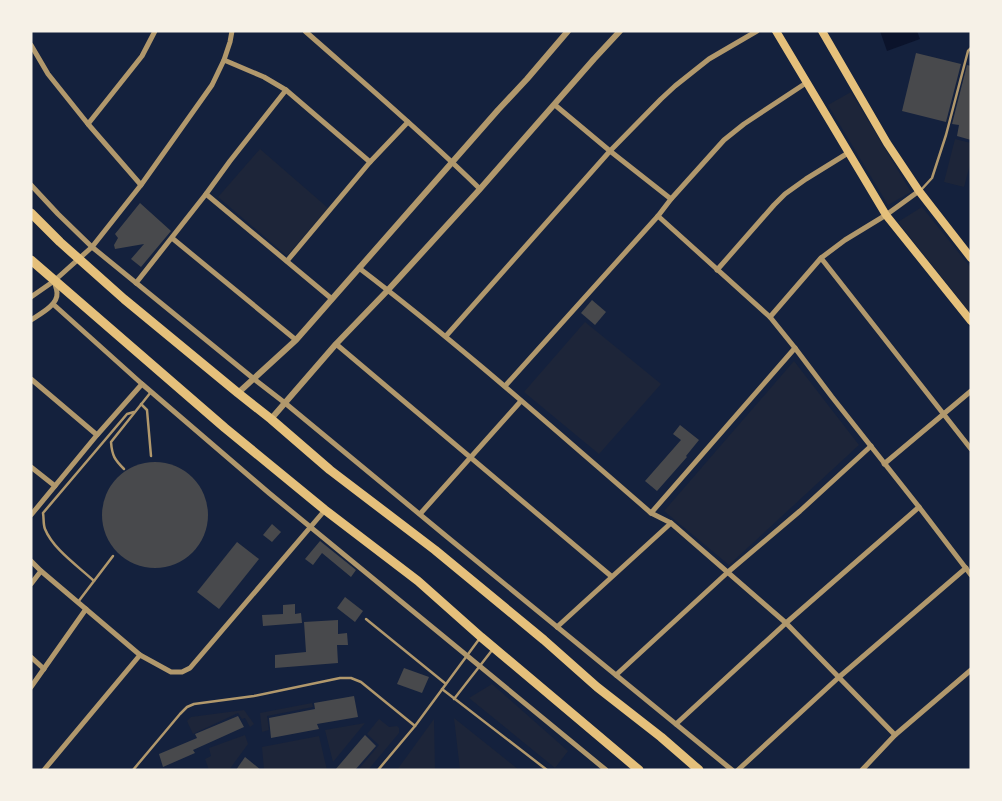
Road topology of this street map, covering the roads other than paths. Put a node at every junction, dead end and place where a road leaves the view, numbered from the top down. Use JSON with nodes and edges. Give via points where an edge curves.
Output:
{"nodes":[{"id":1,"x":155,"y":31,"type":"edge"},
{"id":2,"x":232,"y":31,"type":"edge"},
{"id":3,"x":305,"y":31,"type":"edge"},
{"id":4,"x":568,"y":31,"type":"edge"},
{"id":5,"x":620,"y":31,"type":"edge"},
{"id":6,"x":757,"y":31,"type":"edge"},
{"id":7,"x":776,"y":31,"type":"edge"},
{"id":8,"x":822,"y":31,"type":"edge"},
{"id":9,"x":31,"y":45,"type":"edge"},
{"id":10,"x":971,"y":48,"type":"edge"},
{"id":11,"x":224,"y":60,"type":"junction"},
{"id":12,"x":806,"y":83,"type":"junction"},
{"id":13,"x":286,"y":90,"type":"junction"},
{"id":14,"x":555,"y":104,"type":"junction"},
{"id":15,"x":408,"y":122,"type":"junction"},
{"id":16,"x":88,"y":124,"type":"junction"},
{"id":17,"x":610,"y":151,"type":"junction"},
{"id":18,"x":848,"y":153,"type":"junction"},
{"id":19,"x":370,"y":162,"type":"junction"},
{"id":20,"x":452,"y":162,"type":"junction"},
{"id":21,"x":142,"y":185,"type":"junction"},
{"id":22,"x":31,"y":186,"type":"edge"},
{"id":23,"x":480,"y":189,"type":"junction"},
{"id":24,"x":919,"y":192,"type":"junction"},
{"id":25,"x":206,"y":194,"type":"junction"},
{"id":26,"x":671,"y":199,"type":"junction"},
{"id":27,"x":31,"y":213,"type":"edge"},
{"id":28,"x":886,"y":215,"type":"junction"},
{"id":29,"x":658,"y":216,"type":"junction"},
{"id":30,"x":172,"y":238,"type":"junction"},
{"id":31,"x":92,"y":247,"type":"junction"},
{"id":32,"x":821,"y":258,"type":"junction"},
{"id":33,"x":971,"y":258,"type":"edge"},
{"id":34,"x":79,"y":259,"type":"junction"},
{"id":35,"x":31,"y":260,"type":"edge"},
{"id":36,"x":288,"y":261,"type":"junction"},
{"id":37,"x":359,"y":268,"type":"junction"},
{"id":38,"x":717,"y":270,"type":"junction"},
{"id":39,"x":54,"y":281,"type":"junction"},
{"id":40,"x":136,"y":283,"type":"junction"},
{"id":41,"x":388,"y":290,"type":"junction"},
{"id":42,"x":31,"y":297,"type":"edge"},
{"id":43,"x":332,"y":299,"type":"junction"},
{"id":44,"x":53,"y":304,"type":"junction"},
{"id":45,"x":770,"y":317,"type":"junction"},
{"id":46,"x":31,"y":320,"type":"edge"},
{"id":47,"x":971,"y":321,"type":"edge"},
{"id":48,"x":446,"y":336,"type":"junction"},
{"id":49,"x":296,"y":340,"type":"junction"},
{"id":50,"x":336,"y":344,"type":"junction"},
{"id":51,"x":795,"y":348,"type":"junction"},
{"id":52,"x":31,"y":379,"type":"edge"},
{"id":53,"x":254,"y":379,"type":"junction"},
{"id":54,"x":142,"y":384,"type":"junction"},
{"id":55,"x":505,"y":386,"type":"junction"},
{"id":56,"x":971,"y":391,"type":"edge"},
{"id":57,"x":151,"y":392,"type":"junction"},
{"id":58,"x":238,"y":393,"type":"junction"},
{"id":59,"x":521,"y":401,"type":"junction"},
{"id":60,"x":286,"y":403,"type":"junction"},
{"id":61,"x":141,"y":404,"type":"junction"},
{"id":62,"x":134,"y":412,"type":"junction"},
{"id":63,"x":943,"y":414,"type":"junction"},
{"id":64,"x":272,"y":419,"type":"junction"},
{"id":65,"x":97,"y":435,"type":"junction"},
{"id":66,"x":871,"y":446,"type":"junction"},
{"id":67,"x":971,"y":449,"type":"edge"},
{"id":68,"x":151,"y":456,"type":"dead end"},
{"id":69,"x":470,"y":457,"type":"junction"},
{"id":70,"x":884,"y":464,"type":"junction"},
{"id":71,"x":31,"y":467,"type":"edge"},
{"id":72,"x":124,"y":470,"type":"dead end"},
{"id":73,"x":54,"y":486,"type":"junction"},
{"id":74,"x":919,"y":507,"type":"junction"},
{"id":75,"x":325,"y":510,"type":"junction"},
{"id":76,"x":420,"y":514,"type":"junction"},
{"id":77,"x":651,"y":514,"type":"junction"},
{"id":78,"x":31,"y":515,"type":"edge"},
{"id":79,"x":671,"y":523,"type":"junction"},
{"id":80,"x":311,"y":526,"type":"junction"},
{"id":81,"x":113,"y":556,"type":"dead end"},
{"id":82,"x":31,"y":561,"type":"edge"},
{"id":83,"x":966,"y":568,"type":"junction"},
{"id":84,"x":41,"y":571,"type":"junction"},
{"id":85,"x":728,"y":572,"type":"junction"},
{"id":86,"x":971,"y":575,"type":"edge"},
{"id":87,"x":612,"y":576,"type":"junction"},
{"id":88,"x":94,"y":580,"type":"junction"},
{"id":89,"x":31,"y":584,"type":"edge"},
{"id":90,"x":78,"y":602,"type":"junction"},
{"id":91,"x":86,"y":609,"type":"junction"},
{"id":92,"x":366,"y":619,"type":"dead end"},
{"id":93,"x":786,"y":624,"type":"junction"},
{"id":94,"x":557,"y":627,"type":"junction"},
{"id":95,"x":481,"y":637,"type":"junction"},
{"id":96,"x":494,"y":648,"type":"junction"},
{"id":97,"x":140,"y":655,"type":"junction"},
{"id":98,"x":467,"y":655,"type":"junction"},
{"id":99,"x":31,"y":657,"type":"edge"},
{"id":100,"x":480,"y":666,"type":"junction"},
{"id":101,"x":44,"y":669,"type":"junction"},
{"id":102,"x":971,"y":670,"type":"edge"},
{"id":103,"x":616,"y":675,"type":"junction"},
{"id":104,"x":838,"y":678,"type":"junction"},
{"id":105,"x":446,"y":684,"type":"junction"},
{"id":106,"x":31,"y":687,"type":"edge"},
{"id":107,"x":442,"y":689,"type":"junction"},
{"id":108,"x":454,"y":699,"type":"junction"},
{"id":109,"x":676,"y":724,"type":"junction"},
{"id":110,"x":415,"y":726,"type":"junction"},
{"id":111,"x":895,"y":735,"type":"junction"},
{"id":112,"x":44,"y":770,"type":"edge"},
{"id":113,"x":133,"y":770,"type":"edge"},
{"id":114,"x":378,"y":770,"type":"edge"},
{"id":115,"x":547,"y":770,"type":"edge"},
{"id":116,"x":606,"y":770,"type":"edge"},
{"id":117,"x":639,"y":770,"type":"edge"},
{"id":118,"x":699,"y":770,"type":"edge"},
{"id":119,"x":732,"y":770,"type":"edge"},
{"id":120,"x":738,"y":770,"type":"edge"},
{"id":121,"x":862,"y":770,"type":"edge"}],
"edges":[{"from":1,"to":16,"type":"street","via":[[142,56]]},
{"from":2,"to":11,"type":"street"},
{"from":3,"to":15,"type":"street"},
{"from":4,"to":20,"type":"street"},
{"from":5,"to":14,"type":"street"},
{"from":6,"to":17,"type":"street","via":[[709,59],[675,86]]},
{"from":7,"to":12,"type":"main road"},
{"from":8,"to":24,"type":"main road"},
{"from":9,"to":16,"type":"street","via":[[48,74]]},
{"from":10,"to":24,"type":"lane","via":[[932,178]]},
{"from":11,"to":13,"type":"street"},
{"from":11,"to":21,"type":"street","via":[[212,85]]},
{"from":12,"to":18,"type":"main road"},
{"from":12,"to":26,"type":"street","via":[[724,140]]},
{"from":13,"to":19,"type":"street"},
{"from":13,"to":25,"type":"street"},
{"from":14,"to":17,"type":"street"},
{"from":14,"to":23,"type":"street"},
{"from":15,"to":19,"type":"street"},
{"from":15,"to":20,"type":"street"},
{"from":16,"to":21,"type":"street"},
{"from":17,"to":26,"type":"street"},
{"from":17,"to":48,"type":"street"},
{"from":18,"to":28,"type":"main road"},
{"from":18,"to":38,"type":"street","via":[[785,194]]},
{"from":19,"to":36,"type":"street"},
{"from":20,"to":23,"type":"street"},
{"from":20,"to":37,"type":"street"},
{"from":21,"to":31,"type":"street"},
{"from":22,"to":31,"type":"street"},
{"from":23,"to":41,"type":"street"},
{"from":24,"to":28,"type":"street"},
{"from":24,"to":33,"type":"main road"},
{"from":25,"to":30,"type":"street"},
{"from":25,"to":36,"type":"street"},
{"from":26,"to":29,"type":"street"},
{"from":27,"to":34,"type":"highway"},
{"from":28,"to":32,"type":"street"},
{"from":28,"to":47,"type":"main road"},
{"from":29,"to":38,"type":"street"},
{"from":29,"to":55,"type":"street"},
{"from":30,"to":40,"type":"street"},
{"from":30,"to":49,"type":"street"},
{"from":31,"to":34,"type":"street"},
{"from":31,"to":40,"type":"street"},
{"from":32,"to":45,"type":"street"},
{"from":32,"to":63,"type":"street"},
{"from":34,"to":39,"type":"street"},
{"from":34,"to":58,"type":"highway"},
{"from":35,"to":39,"type":"highway"},
{"from":36,"to":43,"type":"street"},
{"from":37,"to":41,"type":"street"},
{"from":37,"to":43,"type":"street"},
{"from":38,"to":45,"type":"street"},
{"from":39,"to":42,"type":"street"},
{"from":39,"to":44,"type":"street","via":[[57,292]]},
{"from":39,"to":75,"type":"highway"},
{"from":40,"to":53,"type":"street"},
{"from":41,"to":48,"type":"street"},
{"from":41,"to":50,"type":"street"},
{"from":43,"to":49,"type":"street"},
{"from":44,"to":46,"type":"street"},
{"from":44,"to":54,"type":"street"},
{"from":45,"to":51,"type":"street"},
{"from":48,"to":55,"type":"street"},
{"from":49,"to":53,"type":"street"},
{"from":50,"to":60,"type":"street"},
{"from":50,"to":69,"type":"street"},
{"from":51,"to":66,"type":"street"},
{"from":51,"to":77,"type":"street"},
{"from":52,"to":65,"type":"street"},
{"from":53,"to":58,"type":"street"},
{"from":53,"to":60,"type":"street"},
{"from":54,"to":57,"type":"street"},
{"from":54,"to":65,"type":"street"},
{"from":55,"to":59,"type":"street"},
{"from":56,"to":63,"type":"street"},
{"from":57,"to":61,"type":"lane"},
{"from":57,"to":80,"type":"street"},
{"from":58,"to":64,"type":"highway"},
{"from":59,"to":69,"type":"street"},
{"from":59,"to":77,"type":"street"},
{"from":60,"to":64,"type":"street"},
{"from":60,"to":76,"type":"street"},
{"from":61,"to":62,"type":"lane"},
{"from":61,"to":68,"type":"lane","via":[[148,410]]},
{"from":62,"to":72,"type":"lane","via":[[111,442],[114,459]]},
{"from":62,"to":88,"type":"lane","via":[[127,414],[43,513],[44,526],[50,538]]},
{"from":63,"to":67,"type":"street"},
{"from":63,"to":70,"type":"street"},
{"from":64,"to":118,"type":"highway","via":[[330,470],[435,550]]},
{"from":65,"to":73,"type":"street"},
{"from":66,"to":70,"type":"street"},
{"from":66,"to":85,"type":"street"},
{"from":69,"to":76,"type":"street"},
{"from":69,"to":87,"type":"street"},
{"from":70,"to":74,"type":"street"},
{"from":71,"to":73,"type":"street"},
{"from":73,"to":78,"type":"street"},
{"from":74,"to":83,"type":"street"},
{"from":74,"to":93,"type":"street"},
{"from":75,"to":80,"type":"street"},
{"from":75,"to":95,"type":"highway","via":[[418,580]]},
{"from":76,"to":94,"type":"street"},
{"from":77,"to":79,"type":"street"},
{"from":79,"to":85,"type":"street"},
{"from":79,"to":87,"type":"street"},
{"from":80,"to":97,"type":"street","via":[[190,668],[171,672]]},
{"from":80,"to":98,"type":"street"},
{"from":81,"to":88,"type":"lane"},
{"from":82,"to":84,"type":"street"},
{"from":83,"to":86,"type":"street"},
{"from":83,"to":104,"type":"street"},
{"from":84,"to":89,"type":"street"},
{"from":84,"to":90,"type":"street"},
{"from":85,"to":93,"type":"street"},
{"from":85,"to":103,"type":"street"},
{"from":87,"to":94,"type":"street"},
{"from":88,"to":90,"type":"lane"},
{"from":90,"to":91,"type":"street"},
{"from":91,"to":97,"type":"street"},
{"from":91,"to":101,"type":"street"},
{"from":92,"to":105,"type":"lane"},
{"from":93,"to":104,"type":"street"},
{"from":93,"to":109,"type":"street"},
{"from":94,"to":103,"type":"street"},
{"from":95,"to":96,"type":"highway"},
{"from":95,"to":98,"type":"lane"},
{"from":96,"to":100,"type":"lane"},
{"from":96,"to":117,"type":"highway"},
{"from":97,"to":112,"type":"street"},
{"from":98,"to":100,"type":"street"},
{"from":98,"to":105,"type":"lane"},
{"from":99,"to":101,"type":"street"},
{"from":100,"to":108,"type":"lane"},
{"from":100,"to":116,"type":"street"},
{"from":101,"to":106,"type":"street"},
{"from":102,"to":111,"type":"street"},
{"from":103,"to":109,"type":"street"},
{"from":104,"to":111,"type":"street"},
{"from":104,"to":120,"type":"street"},
{"from":105,"to":107,"type":"lane"},
{"from":107,"to":108,"type":"lane"},
{"from":107,"to":110,"type":"lane"},
{"from":108,"to":115,"type":"lane"},
{"from":109,"to":119,"type":"street"},
{"from":110,"to":113,"type":"lane","via":[[361,682],[340,678],[187,707]]},
{"from":110,"to":114,"type":"lane"},
{"from":111,"to":121,"type":"street"}]}
